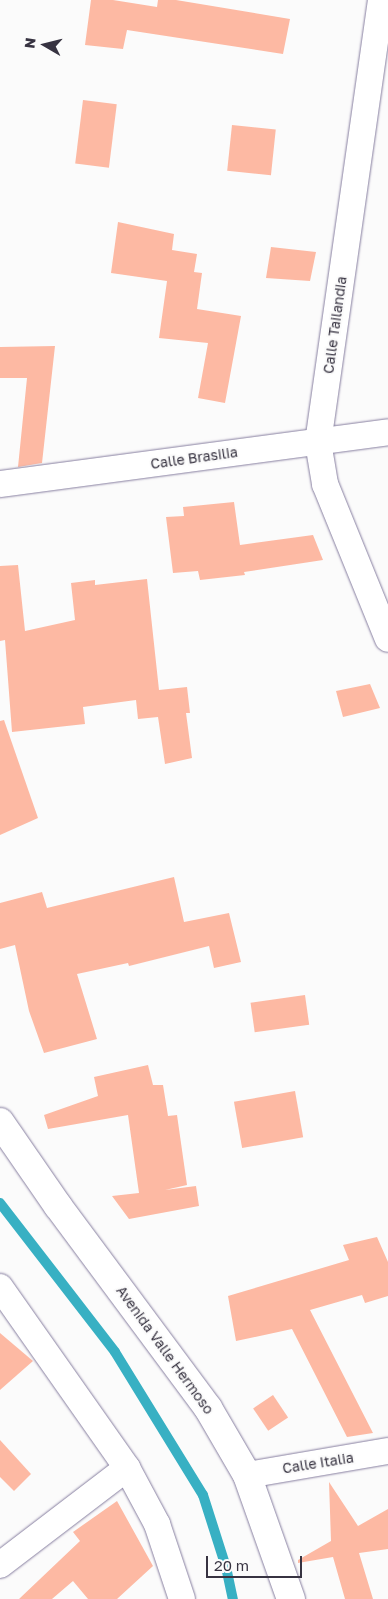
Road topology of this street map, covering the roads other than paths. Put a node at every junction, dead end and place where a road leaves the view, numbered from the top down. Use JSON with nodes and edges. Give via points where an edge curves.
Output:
{"nodes":[{"id":1,"x":381,"y":0,"type":"edge"},
{"id":2,"x":388,"y":432,"type":"edge"},
{"id":3,"x":318,"y":442,"type":"junction"},
{"id":4,"x":0,"y":484,"type":"edge"},
{"id":5,"x":388,"y":639,"type":"edge"},
{"id":6,"x":0,"y":1122,"type":"edge"},
{"id":7,"x":0,"y":1287,"type":"edge"},
{"id":8,"x":388,"y":1451,"type":"edge"},
{"id":9,"x":128,"y":1468,"type":"junction"},
{"id":10,"x":247,"y":1474,"type":"junction"},
{"id":11,"x":0,"y":1565,"type":"edge"},
{"id":12,"x":182,"y":1599,"type":"edge"},
{"id":13,"x":291,"y":1599,"type":"edge"}],
"edges":[{"from":1,"to":3,"type":"street","name":"Calle Tailandia"},
{"from":2,"to":3,"type":"street","name":"Calle Brasilia"},
{"from":3,"to":4,"type":"street","name":"Calle Brasilia"},
{"from":3,"to":5,"type":"street","name":"Calle Tailandia","via":[[325,484]]},
{"from":6,"to":10,"type":"street","name":"Avenida Valle Hermoso","via":[[208,1408]]},
{"from":7,"to":9,"type":"street"},
{"from":8,"to":10,"type":"street","name":"Calle Italia"},
{"from":9,"to":11,"type":"street"},
{"from":9,"to":12,"type":"street","via":[[157,1524]]},
{"from":10,"to":13,"type":"street","name":"Avenida Valle Hermoso"}]}
